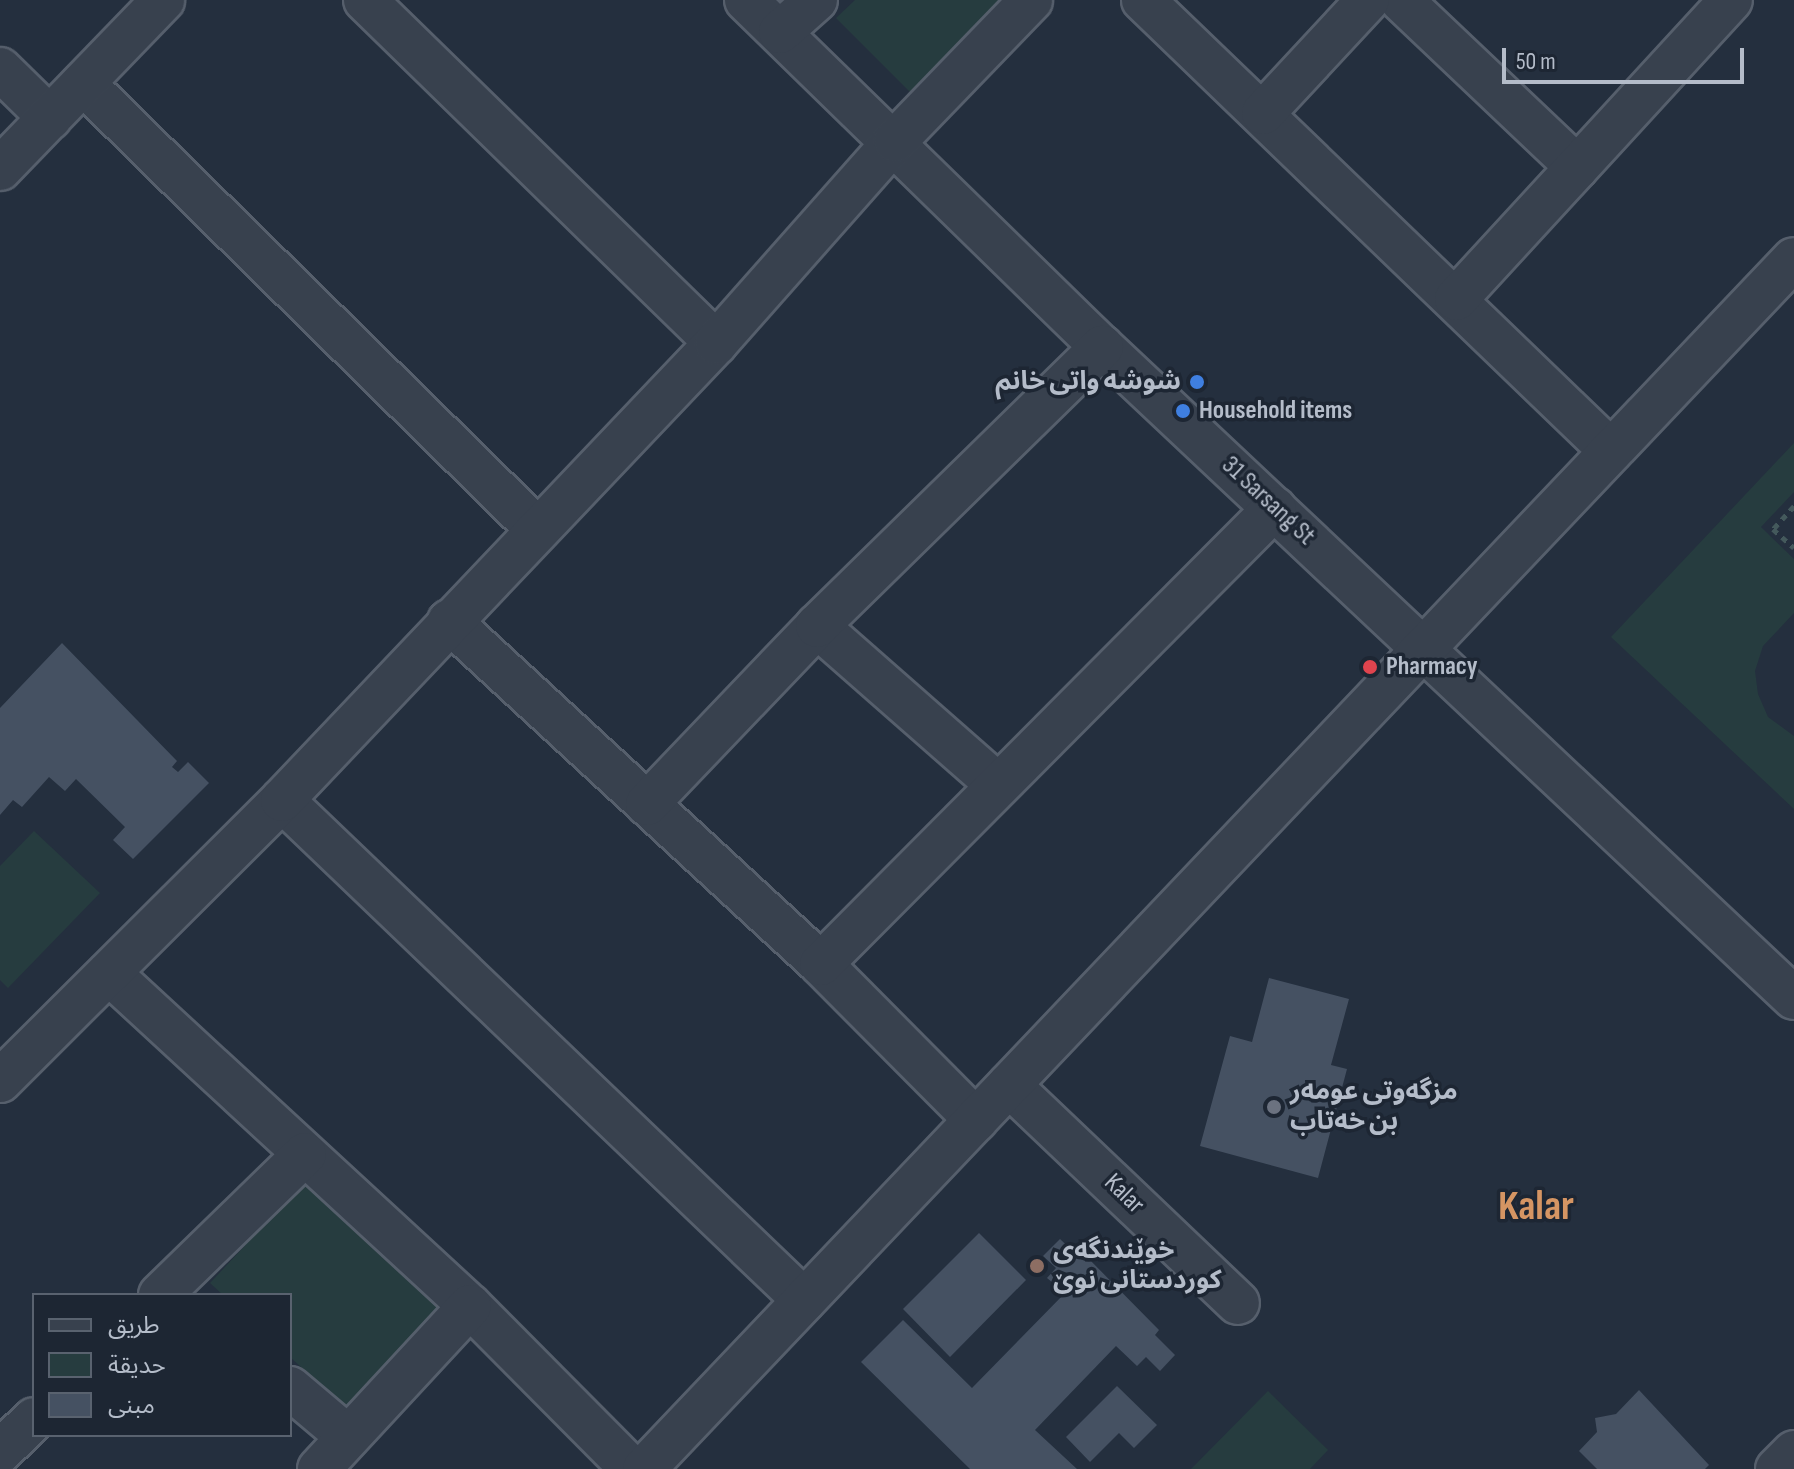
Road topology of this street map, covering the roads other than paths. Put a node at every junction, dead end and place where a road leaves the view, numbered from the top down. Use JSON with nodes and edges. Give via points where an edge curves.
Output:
{"nodes":[{"id":1,"x":163,"y":0,"type":"edge"},
{"id":2,"x":365,"y":0,"type":"edge"},
{"id":3,"x":746,"y":0,"type":"edge"},
{"id":4,"x":816,"y":0,"type":"edge"},
{"id":5,"x":1031,"y":0,"type":"edge"},
{"id":6,"x":1143,"y":0,"type":"edge"},
{"id":7,"x":1368,"y":0,"type":"edge"},
{"id":8,"x":1401,"y":0,"type":"edge"},
{"id":9,"x":1731,"y":0,"type":"edge"},
{"id":10,"x":780,"y":32,"type":"junction"},
{"id":11,"x":0,"y":69,"type":"edge"},
{"id":12,"x":83,"y":83,"type":"junction"},
{"id":13,"x":1263,"y":113,"type":"junction"},
{"id":14,"x":50,"y":118,"type":"junction"},
{"id":15,"x":895,"y":141,"type":"junction"},
{"id":16,"x":1577,"y":167,"type":"junction"},
{"id":17,"x":0,"y":169,"type":"edge"},
{"id":18,"x":1794,"y":259,"type":"edge"},
{"id":19,"x":1456,"y":299,"type":"junction"},
{"id":20,"x":716,"y":343,"type":"junction"},
{"id":21,"x":1102,"y":347,"type":"junction"},
{"id":22,"x":1611,"y":451,"type":"junction"},
{"id":23,"x":1275,"y":508,"type":"junction"},
{"id":24,"x":536,"y":528,"type":"junction"},
{"id":25,"x":449,"y":621,"type":"junction"},
{"id":26,"x":817,"y":626,"type":"junction"},
{"id":27,"x":1425,"y":647,"type":"junction"},
{"id":28,"x":998,"y":785,"type":"junction"},
{"id":29,"x":282,"y":800,"type":"junction"},
{"id":30,"x":647,"y":804,"type":"junction"},
{"id":31,"x":821,"y":964,"type":"junction"},
{"id":32,"x":109,"y":973,"type":"junction"},
{"id":33,"x":1791,"y":989,"type":"edge"},
{"id":34,"x":1,"y":1078,"type":"edge"},
{"id":35,"x":1009,"y":1085,"type":"junction"},
{"id":36,"x":976,"y":1120,"type":"junction"},
{"id":37,"x":305,"y":1154,"type":"junction"},
{"id":38,"x":170,"y":1292,"type":"edge"},
{"id":39,"x":804,"y":1300,"type":"junction"},
{"id":40,"x":1238,"y":1303,"type":"dead end"},
{"id":41,"x":470,"y":1306,"type":"junction"},
{"id":42,"x":292,"y":1390,"type":"edge"},
{"id":43,"x":32,"y":1421,"type":"edge"},
{"id":44,"x":348,"y":1437,"type":"junction"},
{"id":45,"x":0,"y":1452,"type":"edge"},
{"id":46,"x":1794,"y":1452,"type":"edge"},
{"id":47,"x":319,"y":1469,"type":"edge"},
{"id":48,"x":632,"y":1469,"type":"edge"},
{"id":49,"x":644,"y":1469,"type":"edge"},
{"id":50,"x":1777,"y":1469,"type":"edge"}],
"edges":[{"from":1,"to":12,"type":"street"},
{"from":2,"to":20,"type":"street"},
{"from":3,"to":10,"type":"street","name":"31 Sarsang St"},
{"from":4,"to":10,"type":"street"},
{"from":5,"to":15,"type":"street"},
{"from":6,"to":13,"type":"street"},
{"from":7,"to":13,"type":"street"},
{"from":8,"to":16,"type":"street"},
{"from":9,"to":16,"type":"street"},
{"from":10,"to":15,"type":"street","name":"31 Sarsang St"},
{"from":11,"to":14,"type":"street"},
{"from":12,"to":14,"type":"street"},
{"from":12,"to":24,"type":"street"},
{"from":13,"to":19,"type":"street"},
{"from":14,"to":17,"type":"street"},
{"from":15,"to":20,"type":"street"},
{"from":15,"to":21,"type":"street","name":"31 Sarsang St"},
{"from":16,"to":19,"type":"street"},
{"from":18,"to":22,"type":"street"},
{"from":19,"to":22,"type":"street"},
{"from":20,"to":24,"type":"street"},
{"from":21,"to":23,"type":"street","name":"31 Sarsang St"},
{"from":21,"to":26,"type":"street"},
{"from":22,"to":27,"type":"street"},
{"from":23,"to":27,"type":"street","name":"31 Sarsang St"},
{"from":23,"to":28,"type":"street"},
{"from":24,"to":25,"type":"street"},
{"from":25,"to":29,"type":"street"},
{"from":25,"to":30,"type":"street"},
{"from":26,"to":28,"type":"street"},
{"from":26,"to":30,"type":"street"},
{"from":27,"to":33,"type":"street","name":"31 Sarsang St"},
{"from":27,"to":35,"type":"street"},
{"from":28,"to":31,"type":"street"},
{"from":29,"to":32,"type":"street"},
{"from":29,"to":39,"type":"street"},
{"from":30,"to":31,"type":"street"},
{"from":31,"to":36,"type":"street"},
{"from":32,"to":34,"type":"street"},
{"from":32,"to":37,"type":"street"},
{"from":35,"to":36,"type":"street"},
{"from":35,"to":40,"type":"street","name":"Kalar"},
{"from":36,"to":39,"type":"street"},
{"from":37,"to":38,"type":"street"},
{"from":37,"to":41,"type":"street"},
{"from":39,"to":49,"type":"street"},
{"from":41,"to":44,"type":"street"},
{"from":41,"to":48,"type":"street"},
{"from":42,"to":44,"type":"street"},
{"from":43,"to":45,"type":"street"},
{"from":44,"to":47,"type":"street"},
{"from":46,"to":50,"type":"street"}]}
